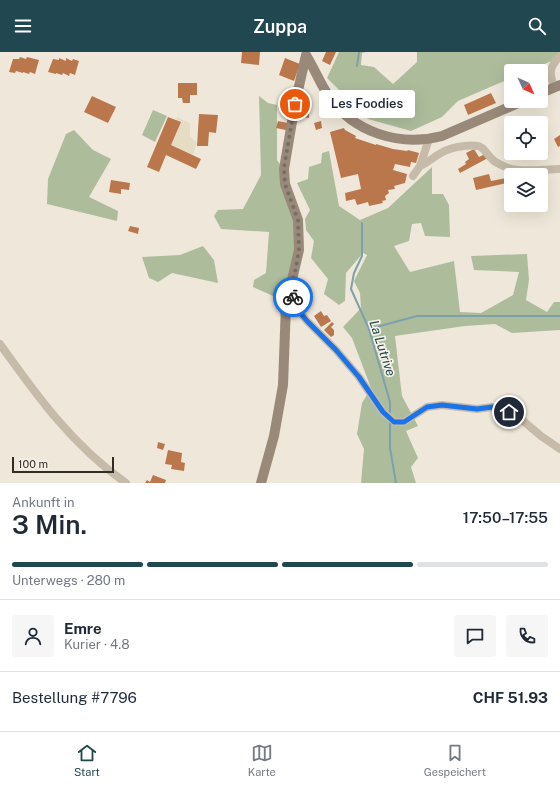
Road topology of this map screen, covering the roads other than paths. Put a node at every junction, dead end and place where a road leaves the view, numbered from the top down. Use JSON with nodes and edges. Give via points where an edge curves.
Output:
{"nodes":[{"id":1,"x":310,"y":53,"type":"edge"},
{"id":2,"x":560,"y":56,"type":"edge"},
{"id":3,"x":557,"y":86,"type":"edge"},
{"id":4,"x":506,"y":108,"type":"edge"},
{"id":5,"x":429,"y":139,"type":"junction"},
{"id":6,"x":420,"y":166,"type":"junction"},
{"id":7,"x":560,"y":169,"type":"edge"},
{"id":8,"x":413,"y":176,"type":"dead end"},
{"id":9,"x":289,"y":292,"type":"junction"},
{"id":10,"x":0,"y":344,"type":"edge"},
{"id":11,"x":560,"y":449,"type":"edge"},
{"id":12,"x":126,"y":483,"type":"edge"},
{"id":13,"x":261,"y":483,"type":"edge"}],
"edges":[{"from":1,"to":5,"type":"street","via":[[327,95],[359,126],[389,138]]},
{"from":1,"to":9,"type":"street","via":[[295,104],[284,168],[285,184],[298,220],[299,250]]},
{"from":2,"to":3,"type":"street","via":[[552,64],[551,70],[551,76]]},
{"from":4,"to":5,"type":"street"},
{"from":5,"to":6,"type":"street"},
{"from":6,"to":7,"type":"street","via":[[440,153],[474,146],[481,147],[495,162],[510,169]]},
{"from":6,"to":8,"type":"street"},
{"from":9,"to":11,"type":"street","via":[[302,315],[336,350],[359,377],[383,412],[394,422],[404,422],[427,407],[492,407],[509,412],[522,420]]},
{"from":9,"to":13,"type":"street","via":[[286,305],[283,385],[274,436]]},
{"from":10,"to":12,"type":"street","via":[[53,416],[106,469]]}]}
